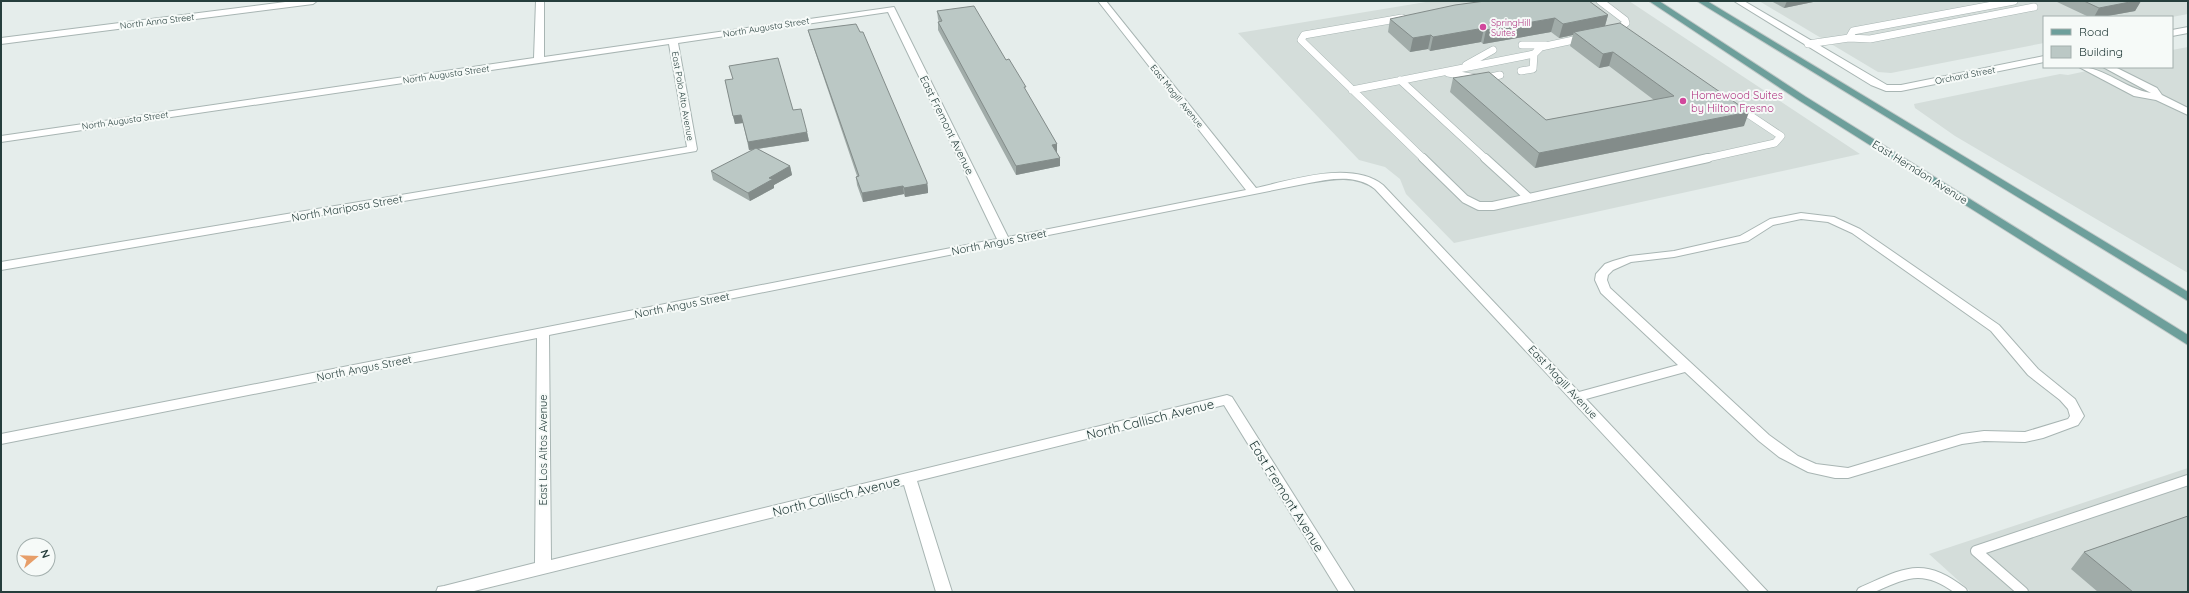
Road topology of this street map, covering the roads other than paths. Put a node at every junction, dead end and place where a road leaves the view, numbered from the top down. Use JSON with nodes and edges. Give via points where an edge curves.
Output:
{"nodes":[{"id":1,"x":313,"y":1,"type":"edge"},
{"id":2,"x":540,"y":1,"type":"edge"},
{"id":3,"x":1102,"y":1,"type":"edge"},
{"id":4,"x":1600,"y":1,"type":"edge"},
{"id":5,"x":1653,"y":1,"type":"edge"},
{"id":6,"x":1701,"y":1,"type":"edge"},
{"id":7,"x":1738,"y":1,"type":"edge"},
{"id":8,"x":2014,"y":1,"type":"edge"},
{"id":9,"x":2034,"y":7,"type":"dead end"},
{"id":10,"x":891,"y":8,"type":"joint"},
{"id":11,"x":1414,"y":16,"type":"edge"},
{"id":12,"x":2188,"y":30,"type":"edge"},
{"id":13,"x":1617,"y":32,"type":"edge"},
{"id":14,"x":2173,"y":34,"type":"edge"},
{"id":15,"x":1589,"y":37,"type":"edge"},
{"id":16,"x":1849,"y":38,"type":"junction"},
{"id":17,"x":1,"y":41,"type":"edge"},
{"id":18,"x":673,"y":42,"type":"junction"},
{"id":19,"x":1808,"y":44,"type":"junction"},
{"id":20,"x":1522,"y":45,"type":"dead end"},
{"id":21,"x":1553,"y":45,"type":"junction"},
{"id":22,"x":1493,"y":50,"type":"dead end"},
{"id":23,"x":1534,"y":54,"type":"junction"},
{"id":24,"x":2043,"y":59,"type":"edge"},
{"id":25,"x":539,"y":60,"type":"junction"},
{"id":26,"x":2086,"y":68,"type":"edge"},
{"id":27,"x":2110,"y":68,"type":"edge"},
{"id":28,"x":1458,"y":69,"type":"junction"},
{"id":29,"x":1521,"y":71,"type":"dead end"},
{"id":30,"x":1443,"y":72,"type":"junction"},
{"id":31,"x":1500,"y":75,"type":"dead end"},
{"id":32,"x":1400,"y":80,"type":"junction"},
{"id":33,"x":1352,"y":90,"type":"junction"},
{"id":34,"x":2158,"y":97,"type":"junction"},
{"id":35,"x":1730,"y":102,"type":"edge"},
{"id":36,"x":2188,"y":112,"type":"edge"},
{"id":37,"x":1,"y":138,"type":"edge"},
{"id":38,"x":692,"y":149,"type":"joint"},
{"id":39,"x":1363,"y":177,"type":"joint"},
{"id":40,"x":1254,"y":192,"type":"junction"},
{"id":41,"x":1530,"y":198,"type":"junction"},
{"id":42,"x":1004,"y":241,"type":"junction"},
{"id":43,"x":1,"y":266,"type":"edge"},
{"id":44,"x":2188,"y":297,"type":"edge"},
{"id":45,"x":543,"y":333,"type":"junction"},
{"id":46,"x":2188,"y":341,"type":"edge"},
{"id":47,"x":1687,"y":367,"type":"junction"},
{"id":48,"x":1577,"y":397,"type":"junction"},
{"id":49,"x":1227,"y":400,"type":"joint"},
{"id":50,"x":1,"y":439,"type":"edge"},
{"id":51,"x":909,"y":478,"type":"junction"},
{"id":52,"x":2188,"y":480,"type":"edge"},
{"id":53,"x":542,"y":568,"type":"junction"},
{"id":54,"x":444,"y":592,"type":"edge"},
{"id":55,"x":944,"y":592,"type":"edge"},
{"id":56,"x":1347,"y":592,"type":"edge"},
{"id":57,"x":1760,"y":592,"type":"edge"},
{"id":58,"x":1862,"y":592,"type":"edge"},
{"id":59,"x":1962,"y":592,"type":"edge"},
{"id":60,"x":2023,"y":592,"type":"edge"}],
"edges":[{"from":1,"to":17,"type":"street","name":"North Anna Street"},
{"from":2,"to":25,"type":"street"},
{"from":3,"to":40,"type":"street","name":"East Magill Avenue"},
{"from":4,"to":13,"type":"lane","via":[[1625,20],[1626,23]]},
{"from":5,"to":46,"type":"main road","name":"East Herndon Avenue","via":[[1803,99]]},
{"from":6,"to":44,"type":"main road"},
{"from":7,"to":19,"type":"street"},
{"from":8,"to":16,"type":"lane","via":[[1854,31]]},
{"from":9,"to":16,"type":"lane","via":[[1870,39]]},
{"from":10,"to":18,"type":"street","name":"North Augusta Street"},
{"from":10,"to":42,"type":"street","name":"East Fremont Avenue"},
{"from":11,"to":33,"type":"lane","via":[[1304,34],[1301,40],[1305,46]]},
{"from":12,"to":14,"type":"street"},
{"from":15,"to":21,"type":"lane"},
{"from":16,"to":19,"type":"lane"},
{"from":18,"to":25,"type":"street","name":"North Augusta Street"},
{"from":18,"to":38,"type":"street","name":"East Palo Alto Avenue"},
{"from":19,"to":24,"type":"street","name":"Orchard Street","via":[[1886,88],[1901,88]]},
{"from":20,"to":21,"type":"lane"},
{"from":21,"to":23,"type":"lane","via":[[1541,47]]},
{"from":22,"to":28,"type":"lane"},
{"from":23,"to":28,"type":"lane"},
{"from":23,"to":29,"type":"lane","via":[[1533,69]]},
{"from":25,"to":37,"type":"street","name":"North Augusta Street"},
{"from":26,"to":34,"type":"street","via":[[2137,94]]},
{"from":27,"to":34,"type":"street","via":[[2154,90]]},
{"from":28,"to":30,"type":"lane"},
{"from":30,"to":31,"type":"lane","via":[[1482,79]]},
{"from":30,"to":32,"type":"lane"},
{"from":32,"to":33,"type":"lane"},
{"from":32,"to":41,"type":"lane"},
{"from":33,"to":41,"type":"lane","via":[[1465,199],[1479,206],[1493,206]]},
{"from":34,"to":36,"type":"street"},
{"from":35,"to":41,"type":"lane","via":[[1781,136],[1775,143]]},
{"from":38,"to":43,"type":"street","name":"North Mariposa Street"},
{"from":39,"to":40,"type":"street","name":"North Angus Street","via":[[1337,176]]},
{"from":39,"to":48,"type":"street","name":"East Magill Avenue","via":[[1379,187]]},
{"from":40,"to":42,"type":"street","name":"North Angus Street"},
{"from":42,"to":45,"type":"street","name":"North Angus Street"},
{"from":45,"to":50,"type":"street","name":"North Angus Street"},
{"from":45,"to":53,"type":"street","name":"East Los Altos Avenue"},
{"from":47,"to":47,"type":"street","via":[[1786,456],[1808,468],[1829,473],[1848,474],[1962,439],[2043,433],[2073,422],[2077,416],[2076,408],[2033,372],[2005,336],[1995,328],[1856,231],[1844,224],[1817,216],[1801,216],[1770,222],[1744,238],[1674,254],[1630,259],[1609,267],[1602,274],[1601,280],[1605,290]]},
{"from":47,"to":48,"type":"street"},
{"from":48,"to":57,"type":"street","name":"East Magill Avenue"},
{"from":49,"to":51,"type":"street","name":"North Callisch Avenue"},
{"from":49,"to":56,"type":"street","name":"East Fremont Avenue"},
{"from":51,"to":53,"type":"street","name":"North Callisch Avenue"},
{"from":51,"to":55,"type":"street"},
{"from":52,"to":60,"type":"lane","via":[[1976,551]]},
{"from":53,"to":54,"type":"street","name":"North Callisch Avenue"},
{"from":58,"to":59,"type":"lane","via":[[1913,572],[1928,571],[1942,577]]}]}
